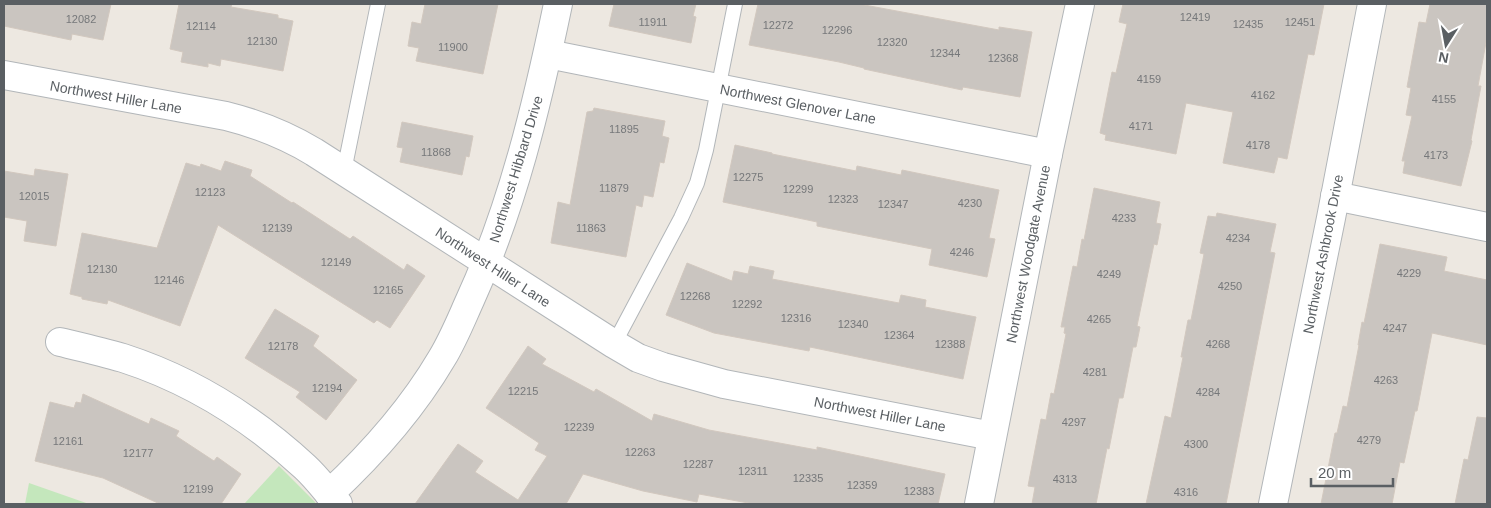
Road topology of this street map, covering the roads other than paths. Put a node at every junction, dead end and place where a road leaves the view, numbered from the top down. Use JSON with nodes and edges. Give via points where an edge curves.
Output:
{"nodes":[{"id":1,"x":378,"y":4,"type":"edge"},
{"id":2,"x":558,"y":4,"type":"edge"},
{"id":3,"x":735,"y":4,"type":"edge"},
{"id":4,"x":1080,"y":4,"type":"edge"},
{"id":5,"x":1372,"y":4,"type":"edge"},
{"id":6,"x":548,"y":54,"type":"junction"},
{"id":7,"x":4,"y":75,"type":"edge"},
{"id":8,"x":719,"y":88,"type":"junction"},
{"id":9,"x":1048,"y":154,"type":"junction"},
{"id":10,"x":344,"y":172,"type":"junction"},
{"id":11,"x":1335,"y":196,"type":"junction"},
{"id":12,"x":1487,"y":227,"type":"edge"},
{"id":13,"x":488,"y":262,"type":"junction"},
{"id":14,"x":60,"y":342,"type":"dead end"},
{"id":15,"x":614,"y":344,"type":"junction"},
{"id":16,"x":992,"y":436,"type":"junction"},
{"id":17,"x":334,"y":499,"type":"edge"},
{"id":18,"x":979,"y":504,"type":"edge"},
{"id":19,"x":1272,"y":504,"type":"edge"}],
"edges":[{"from":1,"to":10,"type":"lane"},
{"from":2,"to":6,"type":"street","name":"Northwest Hibbard Drive"},
{"from":3,"to":8,"type":"lane"},
{"from":4,"to":9,"type":"street","name":"Northwest Woodgate Avenue"},
{"from":5,"to":11,"type":"street","name":"Northwest Ashbrook Drive"},
{"from":6,"to":8,"type":"street","name":"Northwest Glenover Lane"},
{"from":6,"to":13,"type":"street","name":"Northwest Hibbard Drive","via":[[532,123]]},
{"from":7,"to":10,"type":"street","name":"Northwest Hiller Lane","via":[[250,122],[294,140]]},
{"from":8,"to":9,"type":"street","name":"Northwest Glenover Lane"},
{"from":8,"to":15,"type":"lane","via":[[696,183],[681,218]]},
{"from":9,"to":16,"type":"street","name":"Northwest Woodgate Avenue"},
{"from":10,"to":13,"type":"street","name":"Northwest Hiller Lane"},
{"from":11,"to":12,"type":"street"},
{"from":11,"to":19,"type":"street","name":"Northwest Ashbrook Drive"},
{"from":13,"to":15,"type":"street","name":"Northwest Hiller Lane"},
{"from":13,"to":17,"type":"street","name":"Northwest Hibbard Drive","via":[[443,357],[420,392],[349,475]]},
{"from":14,"to":17,"type":"street","via":[[123,358],[208,395],[286,450]]},
{"from":15,"to":16,"type":"street","name":"Northwest Hiller Lane","via":[[638,358],[724,384]]},
{"from":16,"to":18,"type":"street","name":"Northwest Woodgate Avenue"}]}
